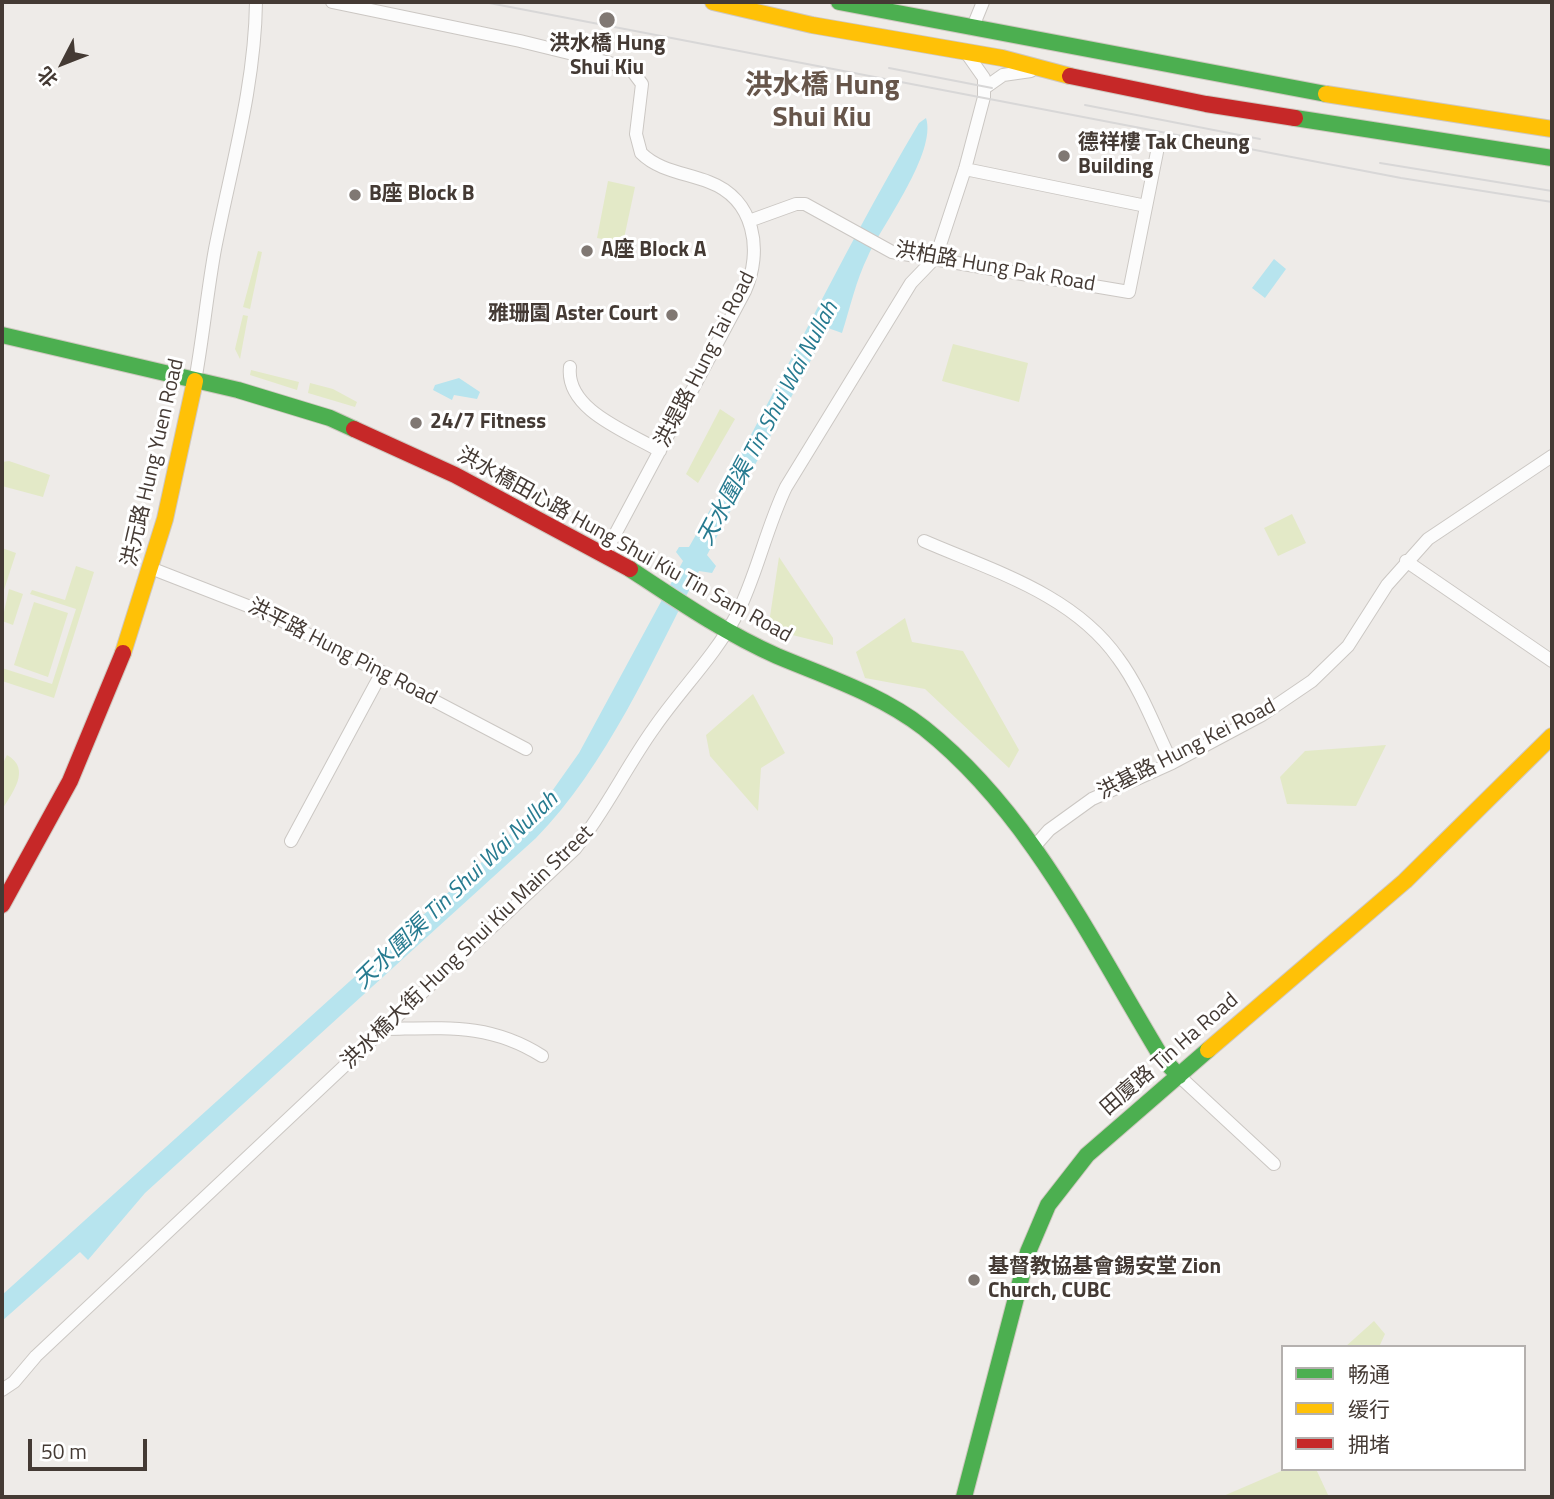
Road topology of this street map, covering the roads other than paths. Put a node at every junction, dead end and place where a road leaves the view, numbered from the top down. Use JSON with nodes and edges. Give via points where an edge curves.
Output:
{"nodes":[{"id":1,"x":256,"y":2,"type":"edge"},
{"id":2,"x":332,"y":2,"type":"edge"},
{"id":3,"x":713,"y":2,"type":"edge"},
{"id":4,"x":844,"y":2,"type":"edge"},
{"id":5,"x":983,"y":2,"type":"edge"},
{"id":6,"x":812,"y":25,"type":"junction"},
{"id":7,"x":972,"y":29,"type":"junction"},
{"id":8,"x":905,"y":40,"type":"junction"},
{"id":9,"x":965,"y":51,"type":"junction"},
{"id":10,"x":1041,"y":70,"type":"junction"},
{"id":11,"x":986,"y":87,"type":"junction"},
{"id":12,"x":1552,"y":129,"type":"edge"},
{"id":13,"x":1158,"y":147,"type":"dead end"},
{"id":14,"x":1552,"y":158,"type":"edge"},
{"id":15,"x":965,"y":169,"type":"junction"},
{"id":16,"x":1146,"y":206,"type":"junction"},
{"id":17,"x":749,"y":221,"type":"junction"},
{"id":18,"x":936,"y":257,"type":"junction"},
{"id":19,"x":2,"y":335,"type":"edge"},
{"id":20,"x":570,"y":367,"type":"dead end"},
{"id":21,"x":195,"y":382,"type":"junction"},
{"id":22,"x":660,"y":451,"type":"junction"},
{"id":23,"x":1552,"y":456,"type":"edge"},
{"id":24,"x":924,"y":541,"type":"dead end"},
{"id":25,"x":604,"y":555,"type":"junction"},
{"id":26,"x":1406,"y":561,"type":"junction"},
{"id":27,"x":153,"y":569,"type":"junction"},
{"id":28,"x":728,"y":631,"type":"junction"},
{"id":29,"x":1552,"y":661,"type":"edge"},
{"id":30,"x":383,"y":672,"type":"junction"},
{"id":31,"x":1552,"y":736,"type":"edge"},
{"id":32,"x":526,"y":749,"type":"dead end"},
{"id":33,"x":1172,"y":762,"type":"junction"},
{"id":34,"x":291,"y":841,"type":"dead end"},
{"id":35,"x":1034,"y":847,"type":"junction"},
{"id":36,"x":2,"y":905,"type":"edge"},
{"id":37,"x":387,"y":1029,"type":"junction"},
{"id":38,"x":542,"y":1056,"type":"dead end"},
{"id":39,"x":1179,"y":1076,"type":"junction"},
{"id":40,"x":1274,"y":1164,"type":"dead end"},
{"id":41,"x":2,"y":1390,"type":"edge"},
{"id":42,"x":964,"y":1497,"type":"edge"}],
"edges":[{"from":1,"to":21,"type":"street","name":"洪元路 Hung Yuen Road","via":[[250,82],[215,252]]},
{"from":2,"to":17,"type":"street","name":"洪堤路 Hung Tai Road","via":[[630,68],[642,84],[636,134],[640,153],[659,166],[713,183],[728,193]]},
{"from":3,"to":6,"type":"street"},
{"from":4,"to":6,"type":"street","via":[[845,11],[834,21]]},
{"from":4,"to":7,"type":"street"},
{"from":4,"to":8,"type":"street","via":[[856,17]]},
{"from":5,"to":7,"type":"street"},
{"from":6,"to":8,"type":"street"},
{"from":7,"to":12,"type":"street","via":[[1375,103]]},
{"from":8,"to":9,"type":"street"},
{"from":9,"to":10,"type":"street"},
{"from":9,"to":11,"type":"street","via":[[980,69]]},
{"from":10,"to":11,"type":"street","via":[[1003,75]]},
{"from":10,"to":14,"type":"street","via":[[1277,117]]},
{"from":11,"to":15,"type":"street","name":"洪水橋大街 Hung Shui Kiu Main Street"},
{"from":13,"to":16,"type":"street"},
{"from":15,"to":16,"type":"street"},
{"from":15,"to":18,"type":"street","name":"洪水橋大街 Hung Shui Kiu Main Street"},
{"from":16,"to":18,"type":"street","name":"洪柏路 Hung Pak Road","via":[[1129,292]]},
{"from":17,"to":18,"type":"street","name":"洪柏路 Hung Pak Road","via":[[798,203],[891,252]]},
{"from":17,"to":22,"type":"street","name":"洪堤路 Hung Tai Road","via":[[755,238],[753,274]]},
{"from":18,"to":28,"type":"street","name":"洪水橋大街 Hung Shui Kiu Main Street","via":[[911,283],[786,486]]},
{"from":19,"to":21,"type":"street","name":"洪水橋田心路 Hung Shui Kiu Tin Sam Road"},
{"from":20,"to":22,"type":"street","via":[[572,391],[581,404]]},
{"from":21,"to":25,"type":"street","name":"洪水橋田心路 Hung Shui Kiu Tin Sam Road","via":[[330,418],[455,475]]},
{"from":21,"to":27,"type":"street","name":"洪元路 Hung Yuen Road","via":[[181,461]]},
{"from":22,"to":25,"type":"street","name":"洪堤路 Hung Tai Road"},
{"from":23,"to":26,"type":"street","name":"洪基路 Hung Kei Road","via":[[1427,539]]},
{"from":24,"to":33,"type":"street","via":[[1051,597],[1088,624],[1130,676]]},
{"from":25,"to":28,"type":"street","name":"洪水橋田心路 Hung Shui Kiu Tin Sam Road"},
{"from":26,"to":29,"type":"street"},
{"from":26,"to":33,"type":"street","name":"洪基路 Hung Kei Road","via":[[1348,646],[1312,681],[1262,715]]},
{"from":27,"to":30,"type":"street","name":"洪平路 Hung Ping Road","via":[[233,598]]},
{"from":27,"to":36,"type":"street","name":"洪元路 Hung Yuen Road","via":[[89,741]]},
{"from":28,"to":35,"type":"street","name":"洪水橋田心路 Hung Shui Kiu Tin Sam Road","via":[[844,681],[922,727],[964,764]]},
{"from":28,"to":37,"type":"street","name":"洪水橋大街 Hung Shui Kiu Main Street","via":[[652,730],[600,818],[575,849]]},
{"from":30,"to":32,"type":"street","name":"洪平路 Hung Ping Road"},
{"from":30,"to":34,"type":"street"},
{"from":31,"to":39,"type":"street","name":"田廈路 Tin Ha Road","via":[[1405,881]]},
{"from":33,"to":35,"type":"street","name":"洪基路 Hung Kei Road","via":[[1092,799],[1049,830]]},
{"from":35,"to":39,"type":"street","name":"洪水橋田心路 Hung Shui Kiu Tin Sam Road","via":[[1162,1058]]},
{"from":37,"to":38,"type":"street","via":[[482,1030]]},
{"from":37,"to":41,"type":"street","name":"洪水橋大街 Hung Shui Kiu Main Street"},
{"from":39,"to":40,"type":"street"},
{"from":39,"to":42,"type":"street","name":"田廈路 Tin Ha Road","via":[[1071,1169],[1046,1204],[1028,1252]]}]}
